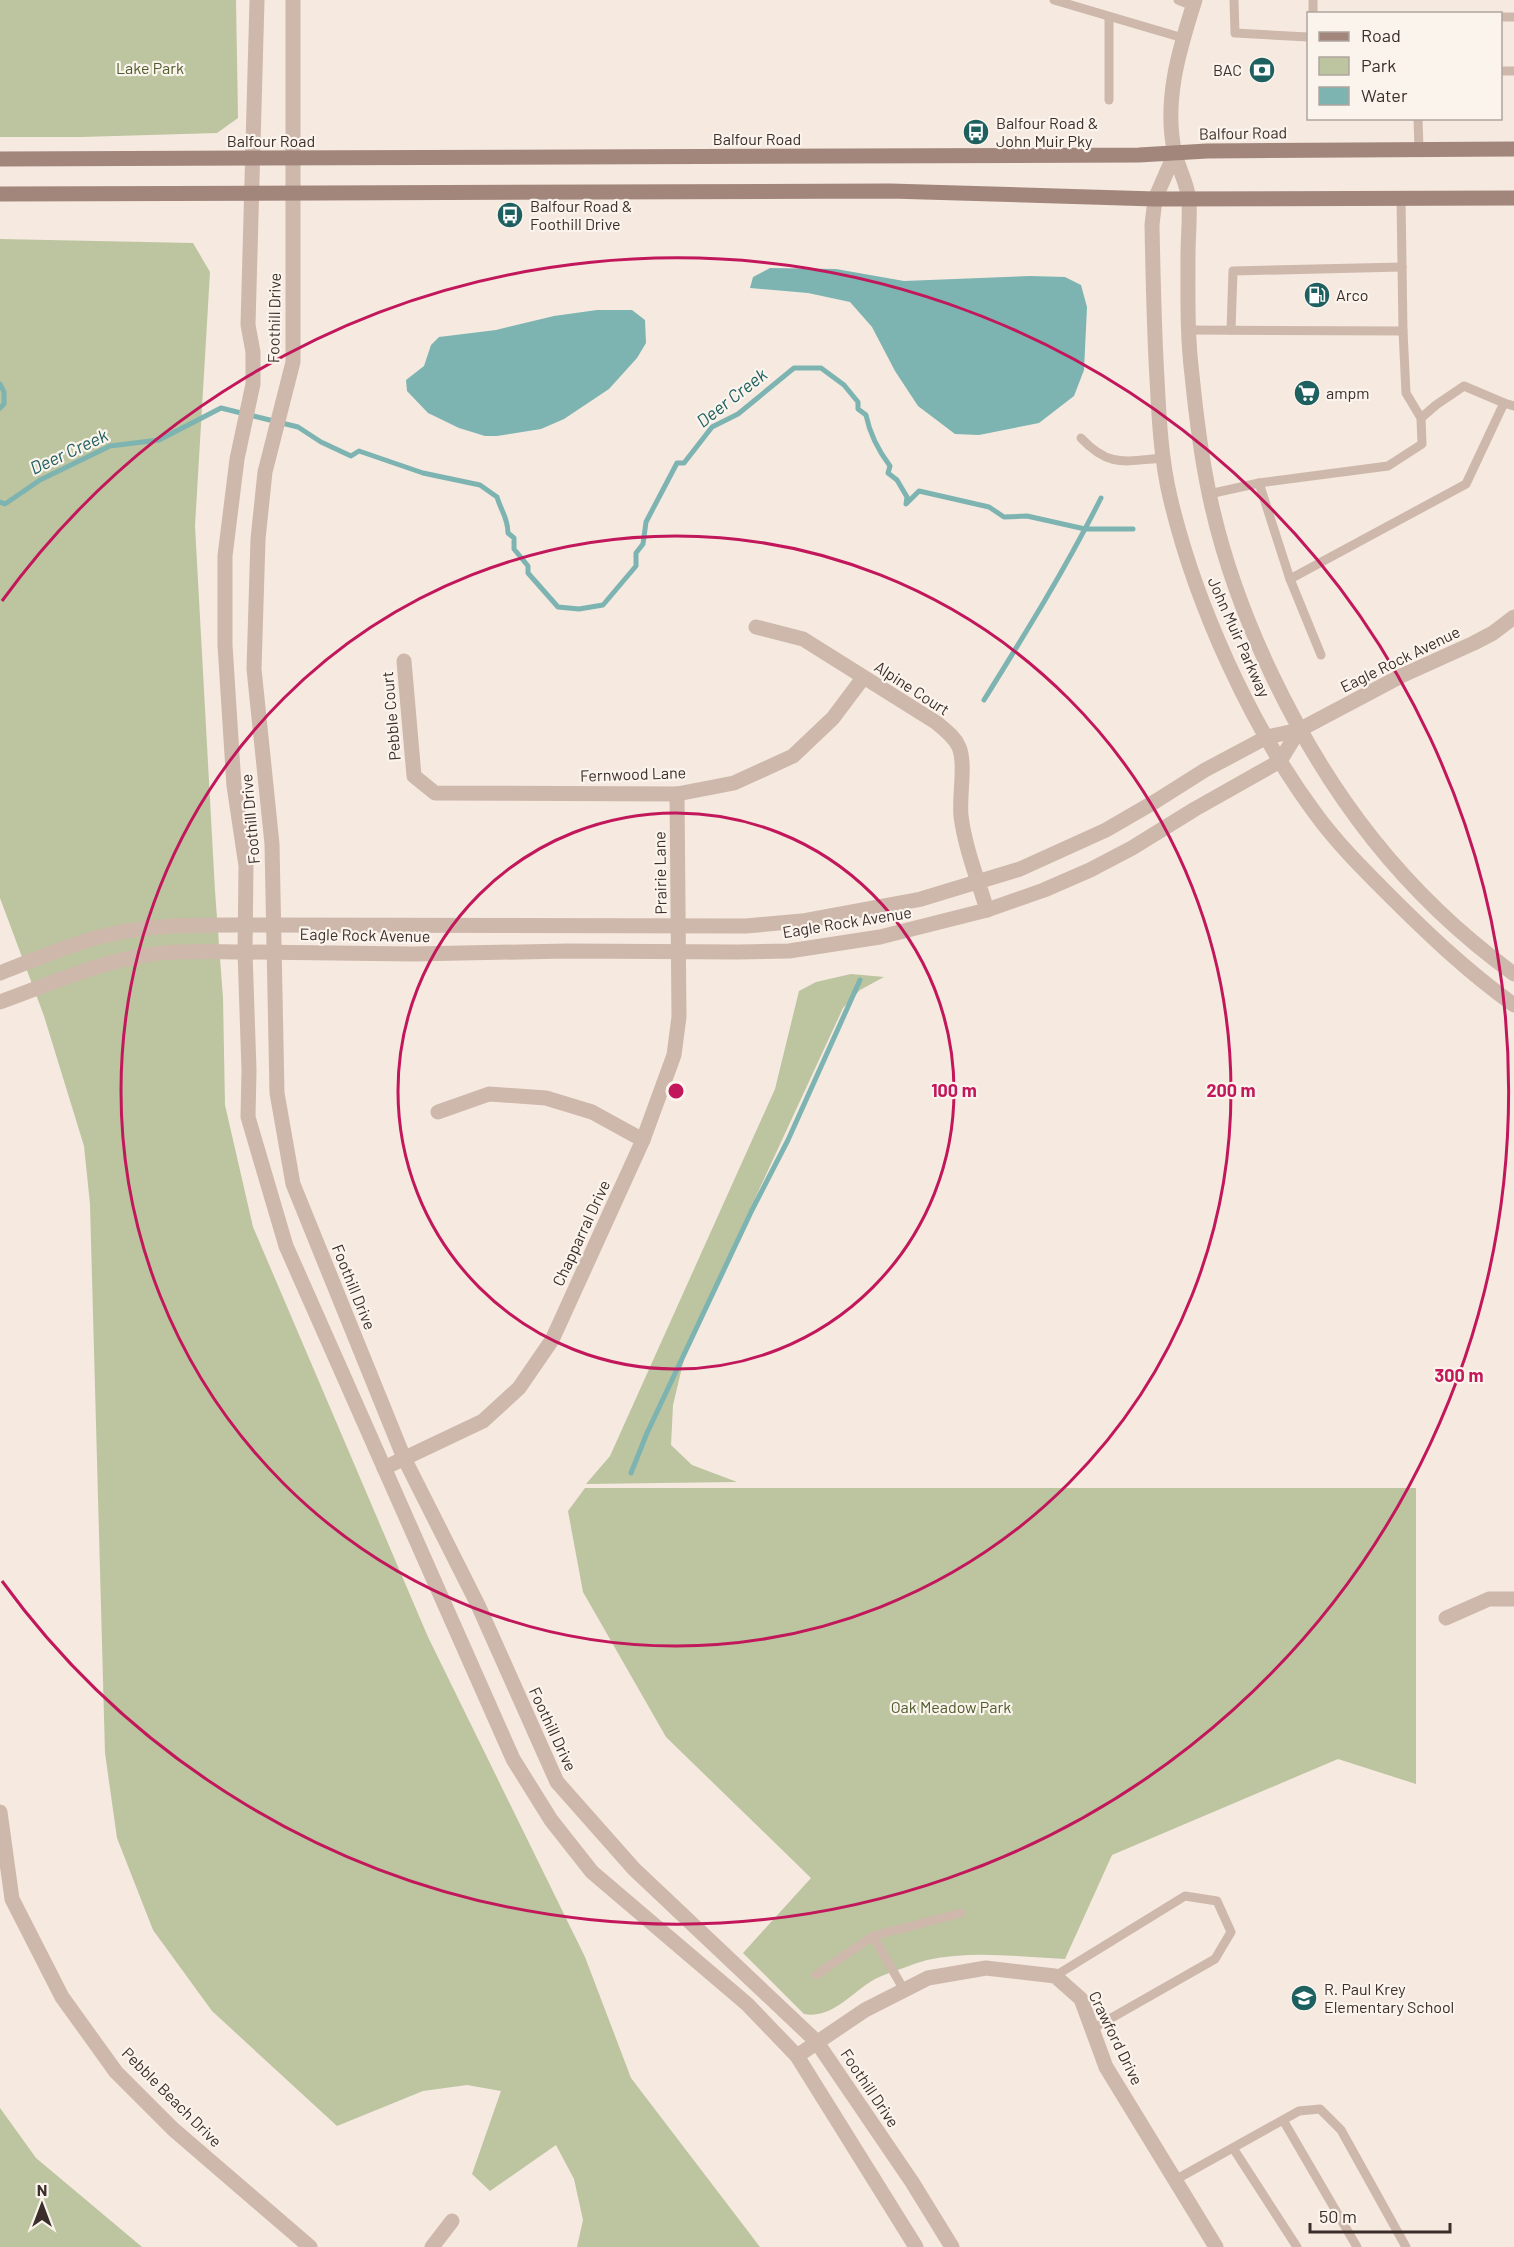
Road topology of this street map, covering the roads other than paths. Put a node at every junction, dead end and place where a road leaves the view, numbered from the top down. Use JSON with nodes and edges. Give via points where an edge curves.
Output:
{"nodes":[{"id":1,"x":257,"y":0,"type":"edge"},
{"id":2,"x":293,"y":0,"type":"edge"},
{"id":3,"x":1054,"y":0,"type":"edge"},
{"id":4,"x":1178,"y":0,"type":"edge"},
{"id":5,"x":1234,"y":0,"type":"edge"},
{"id":6,"x":1194,"y":3,"type":"edge"},
{"id":7,"x":1109,"y":17,"type":"junction"},
{"id":8,"x":1307,"y":37,"type":"edge"},
{"id":9,"x":1183,"y":38,"type":"junction"},
{"id":10,"x":1109,"y":100,"type":"dead end"},
{"id":11,"x":1418,"y":120,"type":"edge"},
{"id":12,"x":1419,"y":149,"type":"junction"},
{"id":13,"x":1514,"y":150,"type":"edge"},
{"id":14,"x":1174,"y":153,"type":"junction"},
{"id":15,"x":0,"y":159,"type":"edge"},
{"id":16,"x":252,"y":159,"type":"junction"},
{"id":17,"x":293,"y":159,"type":"junction"},
{"id":18,"x":292,"y":192,"type":"junction"},
{"id":19,"x":0,"y":194,"type":"edge"},
{"id":20,"x":250,"y":194,"type":"junction"},
{"id":21,"x":1401,"y":198,"type":"junction"},
{"id":22,"x":1514,"y":198,"type":"edge"},
{"id":23,"x":1155,"y":199,"type":"junction"},
{"id":24,"x":1189,"y":199,"type":"junction"},
{"id":25,"x":1402,"y":267,"type":"junction"},
{"id":26,"x":1188,"y":330,"type":"junction"},
{"id":27,"x":1231,"y":330,"type":"junction"},
{"id":28,"x":1403,"y":331,"type":"junction"},
{"id":29,"x":1504,"y":403,"type":"junction"},
{"id":30,"x":1514,"y":406,"type":"edge"},
{"id":31,"x":1421,"y":418,"type":"junction"},
{"id":32,"x":1081,"y":438,"type":"dead end"},
{"id":33,"x":1163,"y":458,"type":"junction"},
{"id":34,"x":1259,"y":483,"type":"junction"},
{"id":35,"x":1209,"y":494,"type":"junction"},
{"id":36,"x":1290,"y":579,"type":"junction"},
{"id":37,"x":1514,"y":617,"type":"edge"},
{"id":38,"x":756,"y":627,"type":"dead end"},
{"id":39,"x":1321,"y":655,"type":"dead end"},
{"id":40,"x":404,"y":661,"type":"dead end"},
{"id":41,"x":863,"y":678,"type":"junction"},
{"id":42,"x":1299,"y":730,"type":"junction"},
{"id":43,"x":1267,"y":737,"type":"junction"},
{"id":44,"x":1280,"y":761,"type":"junction"},
{"id":45,"x":435,"y":793,"type":"joint"},
{"id":46,"x":677,"y":794,"type":"junction"},
{"id":47,"x":979,"y":883,"type":"junction"},
{"id":48,"x":987,"y":910,"type":"junction"},
{"id":49,"x":245,"y":924,"type":"junction"},
{"id":50,"x":273,"y":924,"type":"junction"},
{"id":51,"x":679,"y":926,"type":"junction"},
{"id":52,"x":245,"y":952,"type":"junction"},
{"id":53,"x":273,"y":952,"type":"junction"},
{"id":54,"x":680,"y":952,"type":"junction"},
{"id":55,"x":0,"y":973,"type":"edge"},
{"id":56,"x":1514,"y":974,"type":"edge"},
{"id":57,"x":0,"y":1002,"type":"edge"},
{"id":58,"x":1514,"y":1005,"type":"edge"},
{"id":59,"x":438,"y":1112,"type":"dead end"},
{"id":60,"x":643,"y":1140,"type":"junction"},
{"id":61,"x":404,"y":1458,"type":"junction"},
{"id":62,"x":384,"y":1467,"type":"junction"},
{"id":63,"x":1514,"y":1599,"type":"edge"},
{"id":64,"x":1446,"y":1618,"type":"dead end"},
{"id":65,"x":0,"y":1812,"type":"edge"},
{"id":66,"x":6,"y":1900,"type":"edge"},
{"id":67,"x":961,"y":1913,"type":"dead end"},
{"id":68,"x":873,"y":1936,"type":"junction"},
{"id":69,"x":816,"y":1975,"type":"dead end"},
{"id":70,"x":1055,"y":1976,"type":"junction"},
{"id":71,"x":904,"y":1990,"type":"junction"},
{"id":72,"x":1092,"y":2029,"type":"junction"},
{"id":73,"x":816,"y":2041,"type":"junction"},
{"id":74,"x":797,"y":2056,"type":"junction"},
{"id":75,"x":1283,"y":2120,"type":"junction"},
{"id":76,"x":1233,"y":2148,"type":"junction"},
{"id":77,"x":1175,"y":2180,"type":"junction"},
{"id":78,"x":452,"y":2221,"type":"dead end"},
{"id":79,"x":310,"y":2247,"type":"edge"},
{"id":80,"x":432,"y":2247,"type":"edge"},
{"id":81,"x":916,"y":2247,"type":"edge"},
{"id":82,"x":952,"y":2247,"type":"edge"},
{"id":83,"x":1216,"y":2247,"type":"edge"},
{"id":84,"x":1297,"y":2247,"type":"edge"},
{"id":85,"x":1357,"y":2247,"type":"edge"},
{"id":86,"x":1406,"y":2247,"type":"edge"}],
"edges":[{"from":1,"to":16,"type":"street","name":"Foothill Drive"},
{"from":2,"to":17,"type":"street","name":"Foothill Drive"},
{"from":3,"to":7,"type":"lane"},
{"from":4,"to":6,"type":"lane"},
{"from":5,"to":8,"type":"lane","via":[[1235,33]]},
{"from":6,"to":9,"type":"street","name":"John Muir Parkway"},
{"from":7,"to":9,"type":"lane"},
{"from":7,"to":10,"type":"lane"},
{"from":9,"to":14,"type":"street","name":"John Muir Parkway","via":[[1173,77]]},
{"from":11,"to":12,"type":"lane"},
{"from":12,"to":13,"type":"main road","name":"Balfour Road"},
{"from":12,"to":14,"type":"main road","name":"Balfour Road"},
{"from":14,"to":17,"type":"main road","name":"Balfour Road"},
{"from":14,"to":23,"type":"street","name":"John Muir Parkway"},
{"from":14,"to":24,"type":"street","name":"John Muir Parkway"},
{"from":15,"to":16,"type":"main road","name":"Balfour Road"},
{"from":16,"to":17,"type":"main road","name":"Balfour Road"},
{"from":16,"to":20,"type":"street","name":"Foothill Drive"},
{"from":17,"to":18,"type":"street","name":"Foothill Drive"},
{"from":18,"to":20,"type":"main road"},
{"from":18,"to":23,"type":"main road","via":[[890,191]]},
{"from":18,"to":50,"type":"street","name":"Foothill Drive","via":[[293,362],[265,472],[258,539],[254,669],[272,844]]},
{"from":19,"to":20,"type":"main road"},
{"from":20,"to":49,"type":"street","name":"Foothill Drive","via":[[248,325],[253,384],[237,459],[225,556],[225,645],[234,786],[246,866]]},
{"from":21,"to":22,"type":"main road"},
{"from":21,"to":24,"type":"main road"},
{"from":21,"to":25,"type":"lane"},
{"from":23,"to":24,"type":"main road"},
{"from":23,"to":33,"type":"street","name":"John Muir Parkway","via":[[1155,353]]},
{"from":24,"to":26,"type":"street","name":"John Muir Parkway"},
{"from":25,"to":27,"type":"lane","via":[[1233,272]]},
{"from":25,"to":28,"type":"lane"},
{"from":26,"to":27,"type":"lane"},
{"from":26,"to":35,"type":"street","name":"John Muir Parkway"},
{"from":27,"to":28,"type":"lane"},
{"from":28,"to":31,"type":"lane","via":[[1406,393]]},
{"from":29,"to":30,"type":"lane"},
{"from":29,"to":31,"type":"lane","via":[[1464,386]]},
{"from":29,"to":36,"type":"lane","via":[[1466,484]]},
{"from":31,"to":34,"type":"lane","via":[[1422,444],[1388,466]]},
{"from":32,"to":33,"type":"lane","via":[[1095,453],[1110,460]]},
{"from":33,"to":43,"type":"street","name":"John Muir Parkway","via":[[1169,496],[1195,581],[1221,646]]},
{"from":34,"to":35,"type":"lane"},
{"from":34,"to":36,"type":"lane"},
{"from":35,"to":42,"type":"street","name":"John Muir Parkway","via":[[1250,626]]},
{"from":36,"to":39,"type":"lane"},
{"from":37,"to":42,"type":"street","name":"Eagle Rock Avenue","via":[[1474,643]]},
{"from":38,"to":41,"type":"street","name":"Alpine Court","via":[[803,639]]},
{"from":40,"to":45,"type":"street","name":"Pebble Court","via":[[414,776]]},
{"from":41,"to":46,"type":"street","name":"Fernwood Lane","via":[[833,718],[793,756],[734,783]]},
{"from":41,"to":47,"type":"street","name":"Alpine Court","via":[[937,723],[959,747],[961,817]]},
{"from":42,"to":43,"type":"street","name":"Eagle Rock Avenue"},
{"from":42,"to":44,"type":"street","name":"Eagle Rock Avenue"},
{"from":42,"to":56,"type":"street","name":"John Muir Parkway","via":[[1340,796],[1390,861],[1456,928]]},
{"from":43,"to":44,"type":"street","name":"John Muir Parkway"},
{"from":43,"to":47,"type":"street","name":"Eagle Rock Avenue","via":[[1106,830]]},
{"from":44,"to":48,"type":"street","name":"Eagle Rock Avenue","via":[[1090,870]]},
{"from":44,"to":58,"type":"street","name":"John Muir Parkway","via":[[1316,815],[1376,882],[1426,932]]},
{"from":45,"to":46,"type":"street","name":"Fernwood Lane"},
{"from":46,"to":51,"type":"street","name":"Prairie Lane"},
{"from":47,"to":48,"type":"street","name":"Alpine Court"},
{"from":47,"to":51,"type":"street","name":"Eagle Rock Avenue","via":[[921,899],[802,921]]},
{"from":48,"to":54,"type":"street","name":"Eagle Rock Avenue","via":[[880,938],[829,946],[789,951]]},
{"from":49,"to":50,"type":"street","name":"Eagle Rock Avenue"},
{"from":49,"to":52,"type":"street","name":"Foothill Drive"},
{"from":49,"to":55,"type":"street","name":"Eagle Rock Avenue","via":[[133,930],[89,940]]},
{"from":50,"to":51,"type":"street","name":"Eagle Rock Avenue"},
{"from":50,"to":53,"type":"street","name":"Foothill Drive"},
{"from":51,"to":54,"type":"street","name":"Prairie Lane"},
{"from":52,"to":53,"type":"street","name":"Eagle Rock Avenue"},
{"from":52,"to":57,"type":"street","name":"Eagle Rock Avenue","via":[[154,954],[119,961]]},
{"from":52,"to":62,"type":"street","name":"Foothill Drive","via":[[248,1117],[286,1246]]},
{"from":53,"to":54,"type":"street","name":"Eagle Rock Avenue"},
{"from":53,"to":61,"type":"street","name":"Foothill Drive","via":[[277,1093],[293,1184]]},
{"from":54,"to":60,"type":"street","name":"Chapparral Drive","via":[[674,1056]]},
{"from":59,"to":60,"type":"street","via":[[489,1094],[546,1098],[592,1112]]},
{"from":60,"to":61,"type":"street","name":"Chapparral Drive","via":[[552,1340],[519,1388],[483,1421]]},
{"from":61,"to":62,"type":"street","name":"Chapparral Drive"},
{"from":61,"to":73,"type":"street","name":"Foothill Drive","via":[[478,1605],[557,1782],[634,1869]]},
{"from":62,"to":74,"type":"street","name":"Foothill Drive","via":[[513,1759],[551,1820],[592,1872],[747,2004]]},
{"from":63,"to":64,"type":"street","via":[[1489,1599]]},
{"from":65,"to":66,"type":"street","name":"Pebble Beach Drive"},
{"from":66,"to":79,"type":"street","name":"Pebble Beach Drive","via":[[62,1997],[116,2072],[173,2128]]},
{"from":67,"to":68,"type":"lane"},
{"from":68,"to":69,"type":"lane"},
{"from":68,"to":71,"type":"lane"},
{"from":70,"to":71,"type":"street","via":[[986,1968],[928,1978]]},
{"from":70,"to":72,"type":"street","name":"Crawford Drive","via":[[1081,1999]]},
{"from":70,"to":72,"type":"lane","via":[[1185,1896],[1217,1901],[1231,1932],[1215,1959]]},
{"from":71,"to":73,"type":"street"},
{"from":72,"to":77,"type":"street","name":"Crawford Drive","via":[[1106,2067]]},
{"from":73,"to":74,"type":"street"},
{"from":73,"to":82,"type":"street","name":"Foothill Drive"},
{"from":74,"to":81,"type":"street","name":"Foothill Drive"},
{"from":75,"to":76,"type":"lane"},
{"from":75,"to":85,"type":"lane"},
{"from":75,"to":86,"type":"lane","via":[[1299,2111],[1320,2109],[1341,2130]]},
{"from":76,"to":77,"type":"lane"},
{"from":76,"to":84,"type":"lane"},
{"from":77,"to":83,"type":"street","name":"Crawford Drive"},
{"from":78,"to":80,"type":"street"}]}
